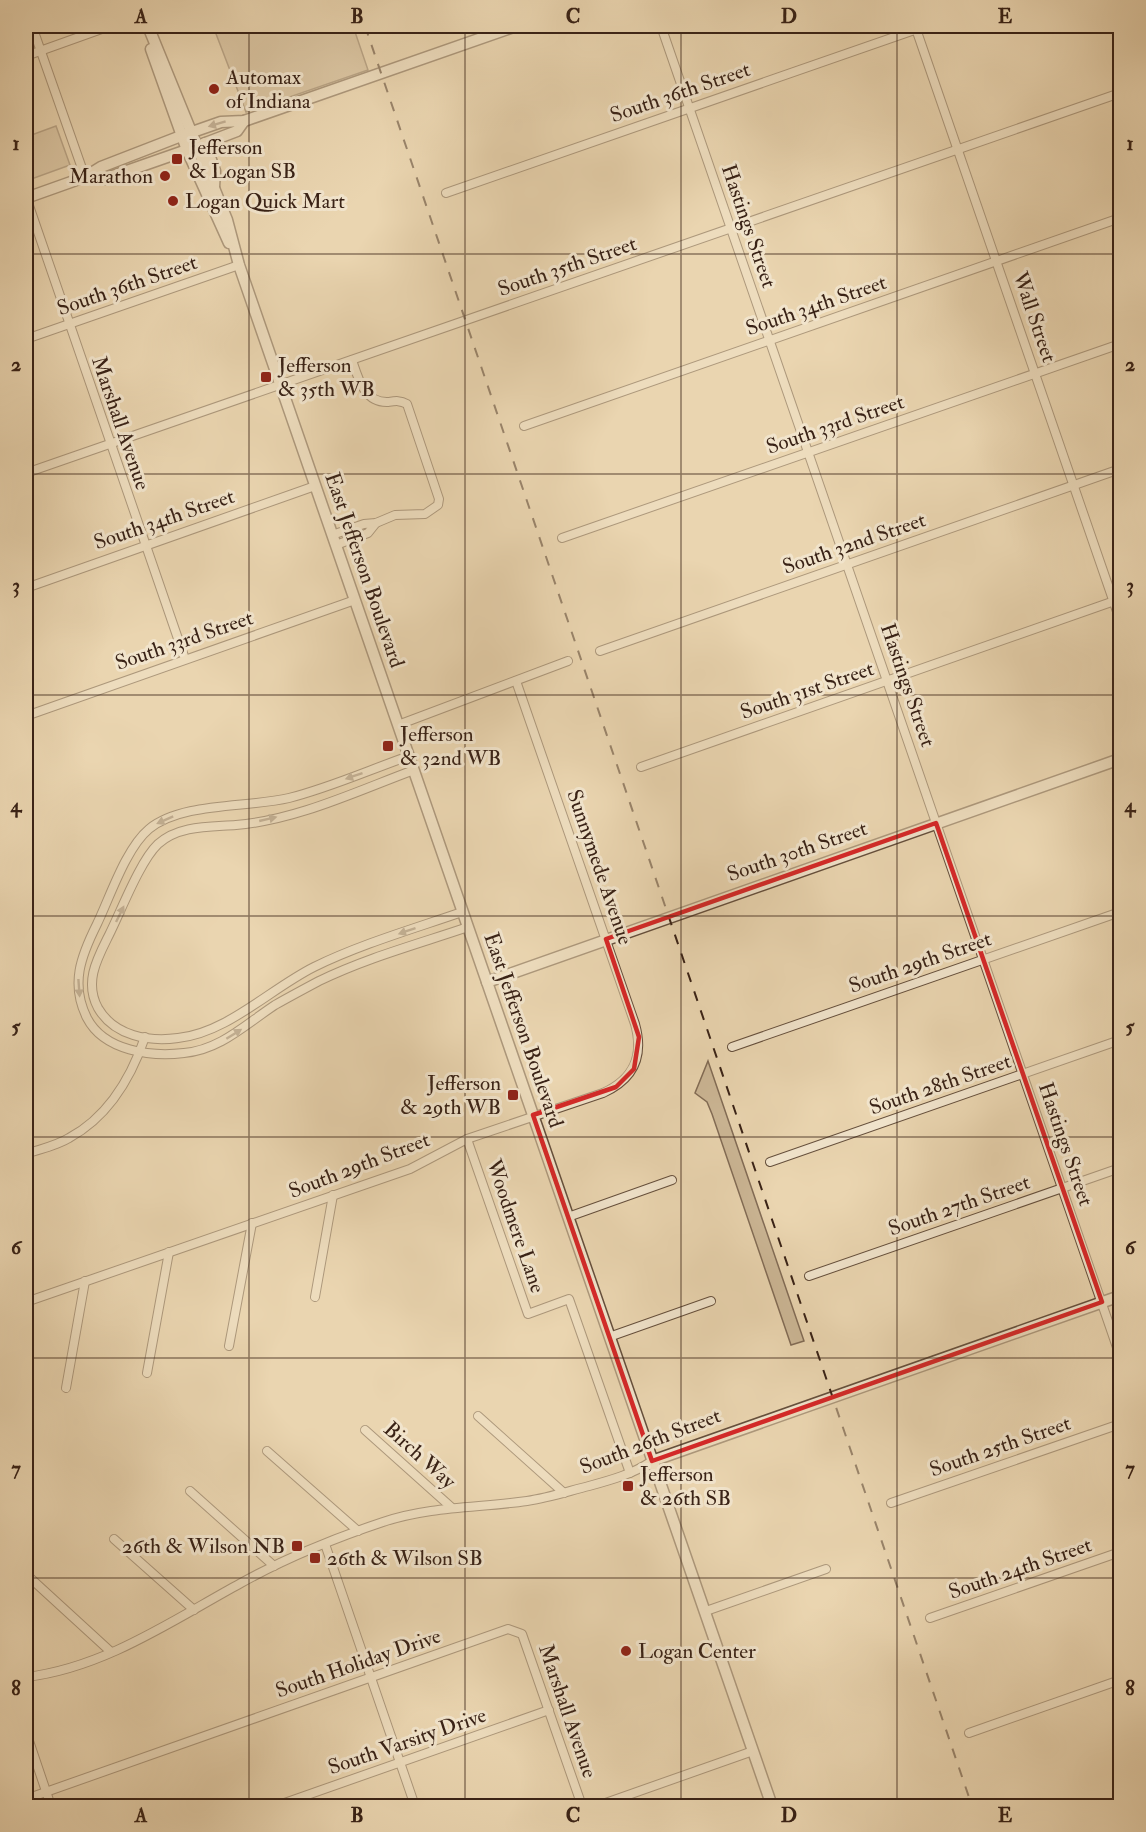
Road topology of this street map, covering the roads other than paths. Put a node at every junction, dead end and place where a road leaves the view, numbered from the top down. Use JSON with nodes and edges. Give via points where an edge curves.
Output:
{"nodes":[{"id":1,"x":32,"y":26,"type":"edge"},
{"id":2,"x":110,"y":26,"type":"edge"},
{"id":3,"x":146,"y":26,"type":"edge"},
{"id":4,"x":516,"y":26,"type":"edge"},
{"id":5,"x":661,"y":26,"type":"edge"},
{"id":6,"x":926,"y":26,"type":"edge"},
{"id":7,"x":916,"y":27,"type":"edge"},
{"id":8,"x":494,"y":29,"type":"edge"},
{"id":9,"x":40,"y":50,"type":"junction"},
{"id":10,"x":26,"y":56,"type":"edge"},
{"id":11,"x":1120,"y":93,"type":"edge"},
{"id":12,"x":689,"y":108,"type":"junction"},
{"id":13,"x":244,"y":121,"type":"junction"},
{"id":14,"x":186,"y":134,"type":"junction"},
{"id":15,"x":196,"y":146,"type":"junction"},
{"id":16,"x":958,"y":149,"type":"junction"},
{"id":17,"x":85,"y":177,"type":"junction"},
{"id":18,"x":446,"y":193,"type":"dead end"},
{"id":19,"x":26,"y":197,"type":"edge"},
{"id":20,"x":1120,"y":218,"type":"edge"},
{"id":21,"x":730,"y":228,"type":"junction"},
{"id":22,"x":996,"y":261,"type":"junction"},
{"id":23,"x":239,"y":265,"type":"junction"},
{"id":24,"x":68,"y":324,"type":"junction"},
{"id":25,"x":26,"y":339,"type":"edge"},
{"id":26,"x":769,"y":340,"type":"junction"},
{"id":27,"x":1120,"y":344,"type":"edge"},
{"id":28,"x":352,"y":360,"type":"junction"},
{"id":29,"x":1035,"y":374,"type":"junction"},
{"id":30,"x":281,"y":385,"type":"junction"},
{"id":31,"x":524,"y":426,"type":"dead end"},
{"id":32,"x":110,"y":445,"type":"junction"},
{"id":33,"x":808,"y":453,"type":"junction"},
{"id":34,"x":1120,"y":470,"type":"edge"},
{"id":35,"x":26,"y":473,"type":"edge"},
{"id":36,"x":315,"y":486,"type":"junction"},
{"id":37,"x":1074,"y":486,"type":"junction"},
{"id":38,"x":562,"y":538,"type":"dead end"},
{"id":39,"x":334,"y":540,"type":"junction"},
{"id":40,"x":144,"y":545,"type":"junction"},
{"id":41,"x":846,"y":565,"type":"junction"},
{"id":42,"x":26,"y":588,"type":"edge"},
{"id":43,"x":355,"y":600,"type":"junction"},
{"id":44,"x":1117,"y":600,"type":"edge"},
{"id":45,"x":1120,"y":620,"type":"edge"},
{"id":46,"x":600,"y":651,"type":"dead end"},
{"id":47,"x":185,"y":659,"type":"junction"},
{"id":48,"x":568,"y":661,"type":"dead end"},
{"id":49,"x":516,"y":681,"type":"junction"},
{"id":50,"x":887,"y":681,"type":"junction"},
{"id":51,"x":26,"y":716,"type":"edge"},
{"id":52,"x":398,"y":725,"type":"junction"},
{"id":53,"x":409,"y":756,"type":"junction"},
{"id":54,"x":1120,"y":759,"type":"edge"},
{"id":55,"x":641,"y":767,"type":"dead end"},
{"id":56,"x":414,"y":770,"type":"junction"},
{"id":57,"x":936,"y":823,"type":"junction"},
{"id":58,"x":462,"y":912,"type":"junction"},
{"id":59,"x":1120,"y":912,"type":"edge"},
{"id":60,"x":468,"y":927,"type":"junction"},
{"id":61,"x":606,"y":939,"type":"junction"},
{"id":62,"x":983,"y":959,"type":"junction"},
{"id":63,"x":487,"y":982,"type":"junction"},
{"id":64,"x":146,"y":1037,"type":"junction"},
{"id":65,"x":1120,"y":1040,"type":"edge"},
{"id":66,"x":732,"y":1047,"type":"dead end"},
{"id":67,"x":140,"y":1052,"type":"junction"},
{"id":68,"x":635,"y":1066,"type":"joint"},
{"id":69,"x":1023,"y":1074,"type":"junction"},
{"id":70,"x":533,"y":1115,"type":"junction"},
{"id":71,"x":466,"y":1139,"type":"junction"},
{"id":72,"x":26,"y":1154,"type":"edge"},
{"id":73,"x":770,"y":1162,"type":"dead end"},
{"id":74,"x":1120,"y":1168,"type":"edge"},
{"id":75,"x":672,"y":1180,"type":"dead end"},
{"id":76,"x":1062,"y":1188,"type":"junction"},
{"id":77,"x":333,"y":1195,"type":"junction"},
{"id":78,"x":568,"y":1217,"type":"junction"},
{"id":79,"x":252,"y":1223,"type":"junction"},
{"id":80,"x":170,"y":1252,"type":"junction"},
{"id":81,"x":809,"y":1276,"type":"dead end"},
{"id":82,"x":85,"y":1281,"type":"junction"},
{"id":83,"x":1120,"y":1296,"type":"edge"},
{"id":84,"x":315,"y":1297,"type":"dead end"},
{"id":85,"x":711,"y":1300,"type":"dead end"},
{"id":86,"x":26,"y":1302,"type":"edge"},
{"id":87,"x":1102,"y":1302,"type":"junction"},
{"id":88,"x":609,"y":1337,"type":"junction"},
{"id":89,"x":229,"y":1346,"type":"dead end"},
{"id":90,"x":1120,"y":1356,"type":"edge"},
{"id":91,"x":147,"y":1373,"type":"dead end"},
{"id":92,"x":66,"y":1388,"type":"dead end"},
{"id":93,"x":478,"y":1416,"type":"dead end"},
{"id":94,"x":1120,"y":1424,"type":"edge"},
{"id":95,"x":365,"y":1430,"type":"dead end"},
{"id":96,"x":267,"y":1451,"type":"dead end"},
{"id":97,"x":652,"y":1461,"type":"junction"},
{"id":98,"x":630,"y":1473,"type":"junction"},
{"id":99,"x":190,"y":1491,"type":"dead end"},
{"id":100,"x":564,"y":1493,"type":"junction"},
{"id":101,"x":891,"y":1503,"type":"dead end"},
{"id":102,"x":451,"y":1507,"type":"junction"},
{"id":103,"x":357,"y":1531,"type":"junction"},
{"id":104,"x":114,"y":1539,"type":"dead end"},
{"id":105,"x":325,"y":1544,"type":"junction"},
{"id":106,"x":1120,"y":1552,"type":"edge"},
{"id":107,"x":274,"y":1566,"type":"junction"},
{"id":108,"x":826,"y":1569,"type":"dead end"},
{"id":109,"x":28,"y":1576,"type":"dead end"},
{"id":110,"x":194,"y":1610,"type":"junction"},
{"id":111,"x":706,"y":1611,"type":"junction"},
{"id":112,"x":930,"y":1618,"type":"dead end"},
{"id":113,"x":516,"y":1630,"type":"joint"},
{"id":114,"x":111,"y":1652,"type":"junction"},
{"id":115,"x":26,"y":1677,"type":"edge"},
{"id":116,"x":371,"y":1677,"type":"junction"},
{"id":117,"x":1120,"y":1680,"type":"edge"},
{"id":118,"x":549,"y":1710,"type":"junction"},
{"id":119,"x":26,"y":1732,"type":"edge"},
{"id":120,"x":969,"y":1733,"type":"dead end"},
{"id":121,"x":753,"y":1751,"type":"junction"},
{"id":122,"x":400,"y":1762,"type":"junction"},
{"id":123,"x":46,"y":1792,"type":"junction"},
{"id":124,"x":26,"y":1799,"type":"edge"},
{"id":125,"x":51,"y":1806,"type":"edge"},
{"id":126,"x":276,"y":1806,"type":"edge"},
{"id":127,"x":415,"y":1806,"type":"edge"},
{"id":128,"x":582,"y":1806,"type":"edge"},
{"id":129,"x":597,"y":1806,"type":"edge"},
{"id":130,"x":772,"y":1806,"type":"edge"}],
"edges":[{"from":1,"to":9,"type":"street"},
{"from":2,"to":9,"type":"street"},
{"from":3,"to":14,"type":"street","name":"East Jefferson Boulevard"},
{"from":4,"to":8,"type":"street"},
{"from":5,"to":12,"type":"street","name":"Hastings Street"},
{"from":6,"to":7,"type":"street","name":"South 36th Street"},
{"from":7,"to":12,"type":"street","name":"South 36th Street"},
{"from":7,"to":16,"type":"street","name":"Wall Street"},
{"from":8,"to":13,"type":"street"},
{"from":9,"to":10,"type":"street"},
{"from":9,"to":17,"type":"street"},
{"from":11,"to":16,"type":"street","name":"South 35th Street"},
{"from":12,"to":18,"type":"street","name":"South 36th Street"},
{"from":12,"to":21,"type":"street","name":"Hastings Street"},
{"from":13,"to":14,"type":"street","one_way":true,"via":[[232,120]]},
{"from":13,"to":15,"type":"street","via":[[237,131]]},
{"from":14,"to":15,"type":"street","name":"East Jefferson Boulevard"},
{"from":14,"to":17,"type":"street"},
{"from":15,"to":17,"type":"street","via":[[104,179]]},
{"from":15,"to":23,"type":"street","name":"East Jefferson Boulevard"},
{"from":15,"to":23,"type":"street","name":"East Jefferson Boulevard","via":[[227,220]]},
{"from":16,"to":21,"type":"street","name":"South 35th Street"},
{"from":16,"to":22,"type":"street","name":"Wall Street"},
{"from":17,"to":19,"type":"street"},
{"from":19,"to":24,"type":"street","name":"Marshall Avenue"},
{"from":20,"to":22,"type":"street","name":"South 34th Street"},
{"from":21,"to":26,"type":"street","name":"Hastings Street"},
{"from":21,"to":28,"type":"street","name":"South 35th Street"},
{"from":22,"to":26,"type":"street","name":"South 34th Street"},
{"from":22,"to":29,"type":"street","name":"Wall Street"},
{"from":23,"to":24,"type":"street","name":"South 36th Street"},
{"from":23,"to":30,"type":"street","name":"East Jefferson Boulevard"},
{"from":24,"to":25,"type":"street","name":"South 36th Street"},
{"from":24,"to":32,"type":"street","name":"Marshall Avenue"},
{"from":26,"to":31,"type":"street","name":"South 34th Street"},
{"from":26,"to":33,"type":"street","name":"Hastings Street"},
{"from":27,"to":29,"type":"street","name":"South 33rd Street"},
{"from":28,"to":30,"type":"street","name":"South 35th Street"},
{"from":28,"to":39,"type":"street","via":[[369,396],[382,402],[407,404],[439,494],[438,505],[425,514],[395,515],[368,532]]},
{"from":29,"to":33,"type":"street","name":"South 33rd Street"},
{"from":29,"to":37,"type":"street","name":"Wall Street"},
{"from":30,"to":32,"type":"street","name":"South 35th Street"},
{"from":30,"to":36,"type":"street","name":"East Jefferson Boulevard"},
{"from":32,"to":35,"type":"street","name":"South 35th Street"},
{"from":32,"to":40,"type":"street","name":"Marshall Avenue"},
{"from":33,"to":38,"type":"street","name":"South 33rd Street"},
{"from":33,"to":41,"type":"street","name":"Hastings Street"},
{"from":34,"to":37,"type":"street","name":"South 32nd Street"},
{"from":36,"to":39,"type":"street","name":"East Jefferson Boulevard"},
{"from":36,"to":40,"type":"street","name":"South 34th Street"},
{"from":37,"to":41,"type":"street","name":"South 32nd Street"},
{"from":37,"to":44,"type":"street","name":"Wall Street"},
{"from":39,"to":43,"type":"street","name":"East Jefferson Boulevard"},
{"from":40,"to":42,"type":"street","name":"South 34th Street"},
{"from":40,"to":47,"type":"street","name":"Marshall Avenue"},
{"from":41,"to":46,"type":"street","name":"South 32nd Street"},
{"from":41,"to":50,"type":"street","name":"Hastings Street"},
{"from":43,"to":47,"type":"street","name":"South 33rd Street"},
{"from":43,"to":52,"type":"street","name":"East Jefferson Boulevard"},
{"from":44,"to":45,"type":"street","name":"Wall Street"},
{"from":44,"to":50,"type":"street","name":"South 31st Street"},
{"from":47,"to":51,"type":"street","name":"South 33rd Street"},
{"from":48,"to":49,"type":"street"},
{"from":49,"to":52,"type":"street"},
{"from":49,"to":61,"type":"street","name":"Sunnymede Avenue"},
{"from":50,"to":55,"type":"street","name":"South 31st Street"},
{"from":50,"to":57,"type":"street","name":"Hastings Street"},
{"from":52,"to":53,"type":"street","name":"East Jefferson Boulevard"},
{"from":53,"to":56,"type":"street","name":"East Jefferson Boulevard"},
{"from":53,"to":67,"type":"street","one_way":true,"via":[[292,797],[182,813],[156,824],[139,839],[82,953],[77,982],[83,1009],[99,1033]]},
{"from":54,"to":57,"type":"street","name":"South 30th Street"},
{"from":56,"to":58,"type":"street","name":"East Jefferson Boulevard"},
{"from":64,"to":56,"type":"street","one_way":true,"via":[[132,1035],[110,1023],[96,1003],[92,983],[95,963],[152,850],[171,835],[275,818]]},
{"from":57,"to":61,"type":"street","name":"South 30th Street"},
{"from":57,"to":62,"type":"street","name":"Hastings Street"},
{"from":58,"to":60,"type":"street","name":"East Jefferson Boulevard"},
{"from":58,"to":64,"type":"street","one_way":true,"via":[[312,968],[203,1032],[177,1038]]},
{"from":59,"to":62,"type":"street","name":"South 29th Street"},
{"from":60,"to":63,"type":"street","name":"East Jefferson Boulevard"},
{"from":67,"to":60,"type":"street","one_way":true,"via":[[185,1053],[209,1047],[340,971]]},
{"from":61,"to":63,"type":"street","name":"South 30th Street"},
{"from":61,"to":68,"type":"street","name":"Sunnymede Avenue","via":[[639,1037]]},
{"from":62,"to":66,"type":"street","name":"South 29th Street"},
{"from":62,"to":69,"type":"street","name":"Hastings Street"},
{"from":63,"to":70,"type":"street","name":"East Jefferson Boulevard"},
{"from":64,"to":67,"type":"street"},
{"from":65,"to":69,"type":"street","name":"South 28th Street"},
{"from":67,"to":72,"type":"street","via":[[121,1090],[92,1121],[69,1138]]},
{"from":68,"to":70,"type":"street","name":"South 29th Street","via":[[616,1087]]},
{"from":69,"to":73,"type":"street","name":"South 28th Street"},
{"from":69,"to":76,"type":"street","name":"Hastings Street"},
{"from":70,"to":71,"type":"street","name":"South 29th Street"},
{"from":70,"to":78,"type":"street","name":"East Jefferson Boulevard"},
{"from":71,"to":77,"type":"street","name":"South 29th Street","via":[[421,1165]]},
{"from":71,"to":98,"type":"street","name":"Woodmere Lane","via":[[528,1314],[569,1299]]},
{"from":74,"to":76,"type":"street","name":"South 27th Street"},
{"from":75,"to":78,"type":"street"},
{"from":76,"to":81,"type":"street","name":"South 27th Street"},
{"from":76,"to":87,"type":"street","name":"Hastings Street"},
{"from":77,"to":79,"type":"street","name":"South 29th Street"},
{"from":77,"to":84,"type":"street"},
{"from":78,"to":88,"type":"street","name":"East Jefferson Boulevard"},
{"from":79,"to":80,"type":"street","name":"South 29th Street"},
{"from":79,"to":89,"type":"street"},
{"from":80,"to":82,"type":"street","name":"South 29th Street"},
{"from":80,"to":91,"type":"street"},
{"from":82,"to":86,"type":"street","name":"South 29th Street"},
{"from":82,"to":92,"type":"street"},
{"from":83,"to":87,"type":"street","name":"South 26th Street"},
{"from":85,"to":88,"type":"street"},
{"from":87,"to":90,"type":"street","name":"Hastings Street"},
{"from":87,"to":97,"type":"street","name":"South 26th Street"},
{"from":88,"to":97,"type":"street","name":"East Jefferson Boulevard"},
{"from":93,"to":100,"type":"street"},
{"from":94,"to":101,"type":"street","name":"South 25th Street"},
{"from":95,"to":102,"type":"street","name":"Birch Way"},
{"from":96,"to":103,"type":"street"},
{"from":97,"to":98,"type":"street","name":"South 26th Street"},
{"from":97,"to":111,"type":"street","name":"East Jefferson Boulevard"},
{"from":98,"to":100,"type":"street","name":"South 26th Street"},
{"from":99,"to":107,"type":"street"},
{"from":100,"to":102,"type":"street","name":"South 26th Street","via":[[516,1502]]},
{"from":102,"to":103,"type":"street","name":"South 26th Street"},
{"from":103,"to":105,"type":"street","name":"South 26th Street"},
{"from":104,"to":110,"type":"street"},
{"from":105,"to":107,"type":"street","name":"South 26th Street"},
{"from":105,"to":116,"type":"street"},
{"from":106,"to":112,"type":"street","name":"South 24th Street"},
{"from":107,"to":110,"type":"street","name":"South 26th Street"},
{"from":108,"to":111,"type":"street"},
{"from":109,"to":114,"type":"street"},
{"from":110,"to":114,"type":"street","name":"South 26th Street"},
{"from":111,"to":121,"type":"street","name":"East Jefferson Boulevard"},
{"from":113,"to":116,"type":"street","name":"South Holiday Drive","via":[[508,1629]]},
{"from":113,"to":118,"type":"street","name":"Marshall Avenue","via":[[522,1634]]},
{"from":114,"to":115,"type":"street","name":"South 26th Street","via":[[55,1673]]},
{"from":116,"to":122,"type":"street"},
{"from":116,"to":123,"type":"street","name":"South Holiday Drive"},
{"from":117,"to":120,"type":"street"},
{"from":118,"to":122,"type":"street","name":"South Varsity Drive"},
{"from":118,"to":128,"type":"street","name":"Marshall Avenue"},
{"from":119,"to":123,"type":"street"},
{"from":121,"to":129,"type":"street"},
{"from":121,"to":130,"type":"street","name":"East Jefferson Boulevard"},
{"from":122,"to":126,"type":"street","name":"South Varsity Drive"},
{"from":122,"to":127,"type":"street"},
{"from":123,"to":124,"type":"street","name":"South Holiday Drive"},
{"from":123,"to":125,"type":"street"}]}
